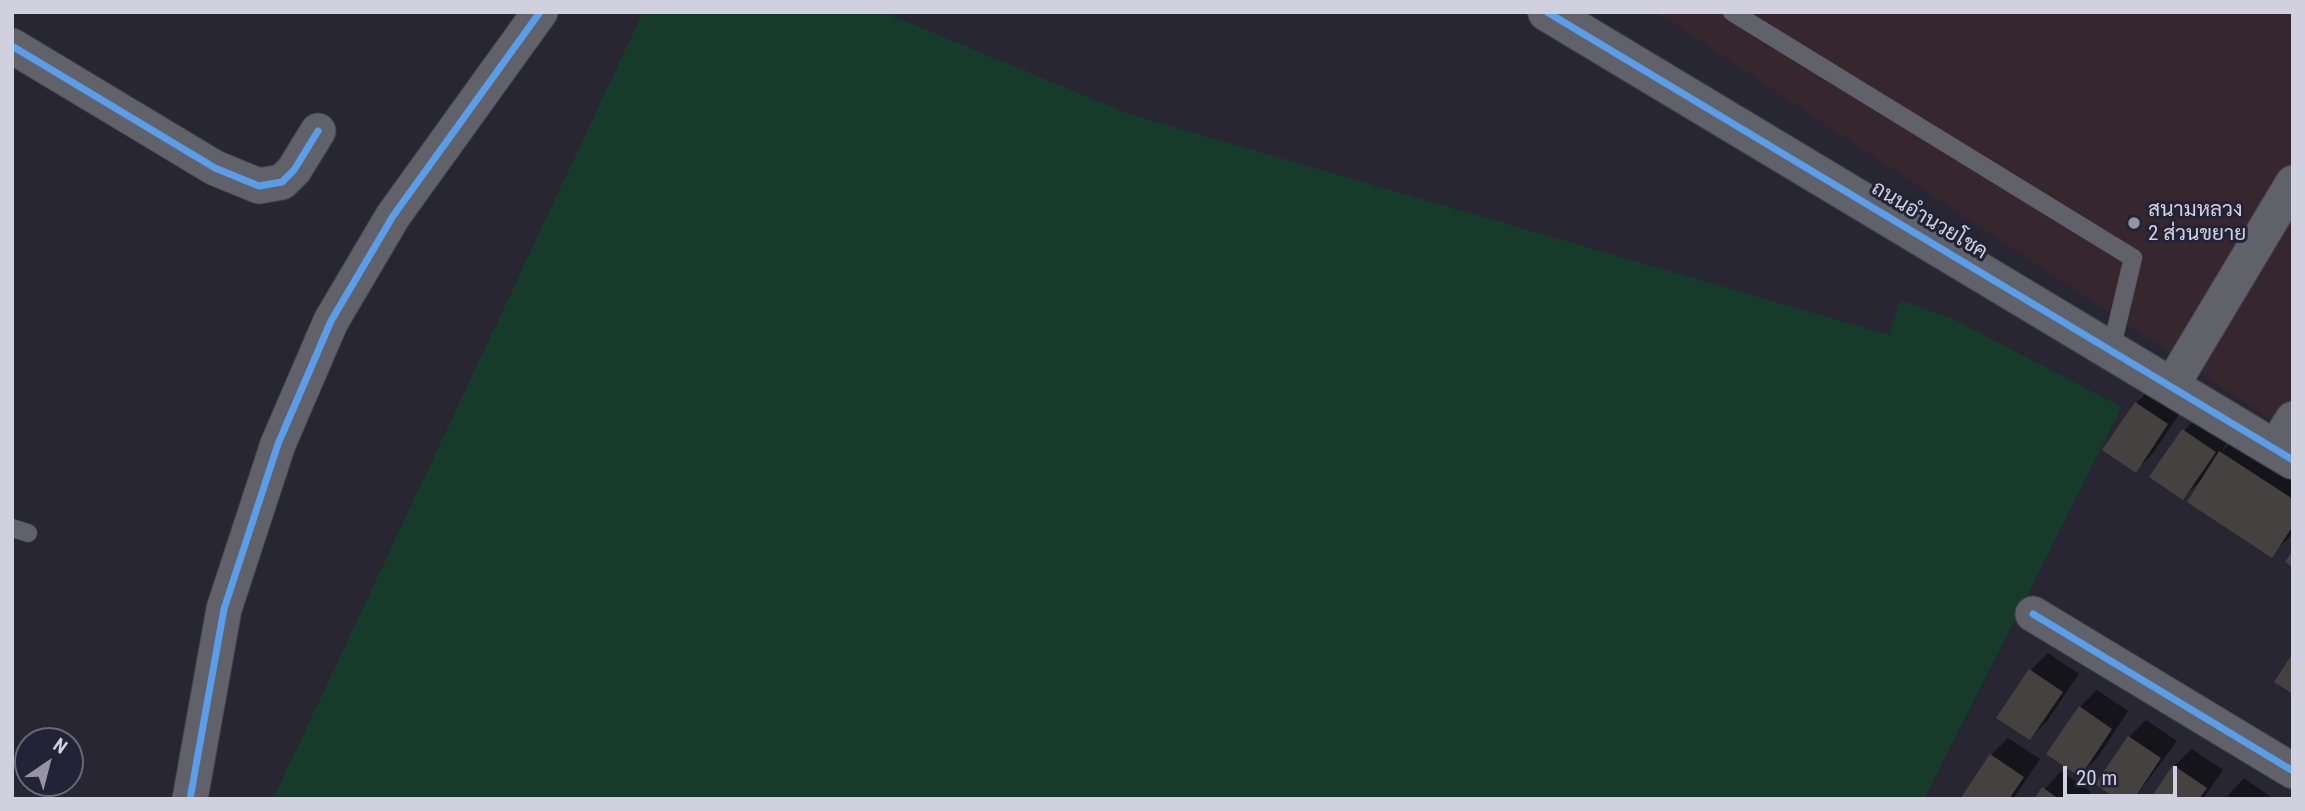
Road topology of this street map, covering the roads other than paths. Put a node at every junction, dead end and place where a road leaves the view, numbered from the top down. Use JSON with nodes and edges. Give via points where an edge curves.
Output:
{"nodes":[{"id":1,"x":540,"y":12,"type":"edge"},
{"id":2,"x":1547,"y":12,"type":"edge"},
{"id":3,"x":1732,"y":12,"type":"edge"},
{"id":4,"x":12,"y":46,"type":"edge"},
{"id":5,"x":318,"y":131,"type":"dead end"},
{"id":6,"x":2293,"y":183,"type":"edge"},
{"id":7,"x":2111,"y":350,"type":"junction"},
{"id":8,"x":2172,"y":385,"type":"junction"},
{"id":9,"x":2286,"y":443,"type":"edge"},
{"id":10,"x":2034,"y":614,"type":"dead end"},
{"id":11,"x":2293,"y":771,"type":"edge"},
{"id":12,"x":190,"y":799,"type":"edge"}],
"edges":[{"from":1,"to":12,"type":"street","via":[[393,216],[331,321],[278,443],[224,609]]},
{"from":2,"to":7,"type":"street","name":"ถนนอำนวยโชค"},
{"from":3,"to":7,"type":"lane","via":[[2133,258]]},
{"from":4,"to":5,"type":"street","via":[[215,168],[259,186],[282,182]]},
{"from":6,"to":8,"type":"street"},
{"from":7,"to":8,"type":"street","name":"ถนนอำนวยโชค"},
{"from":8,"to":9,"type":"street","name":"ถนนอำนวยโชค"},
{"from":10,"to":11,"type":"street"}]}
